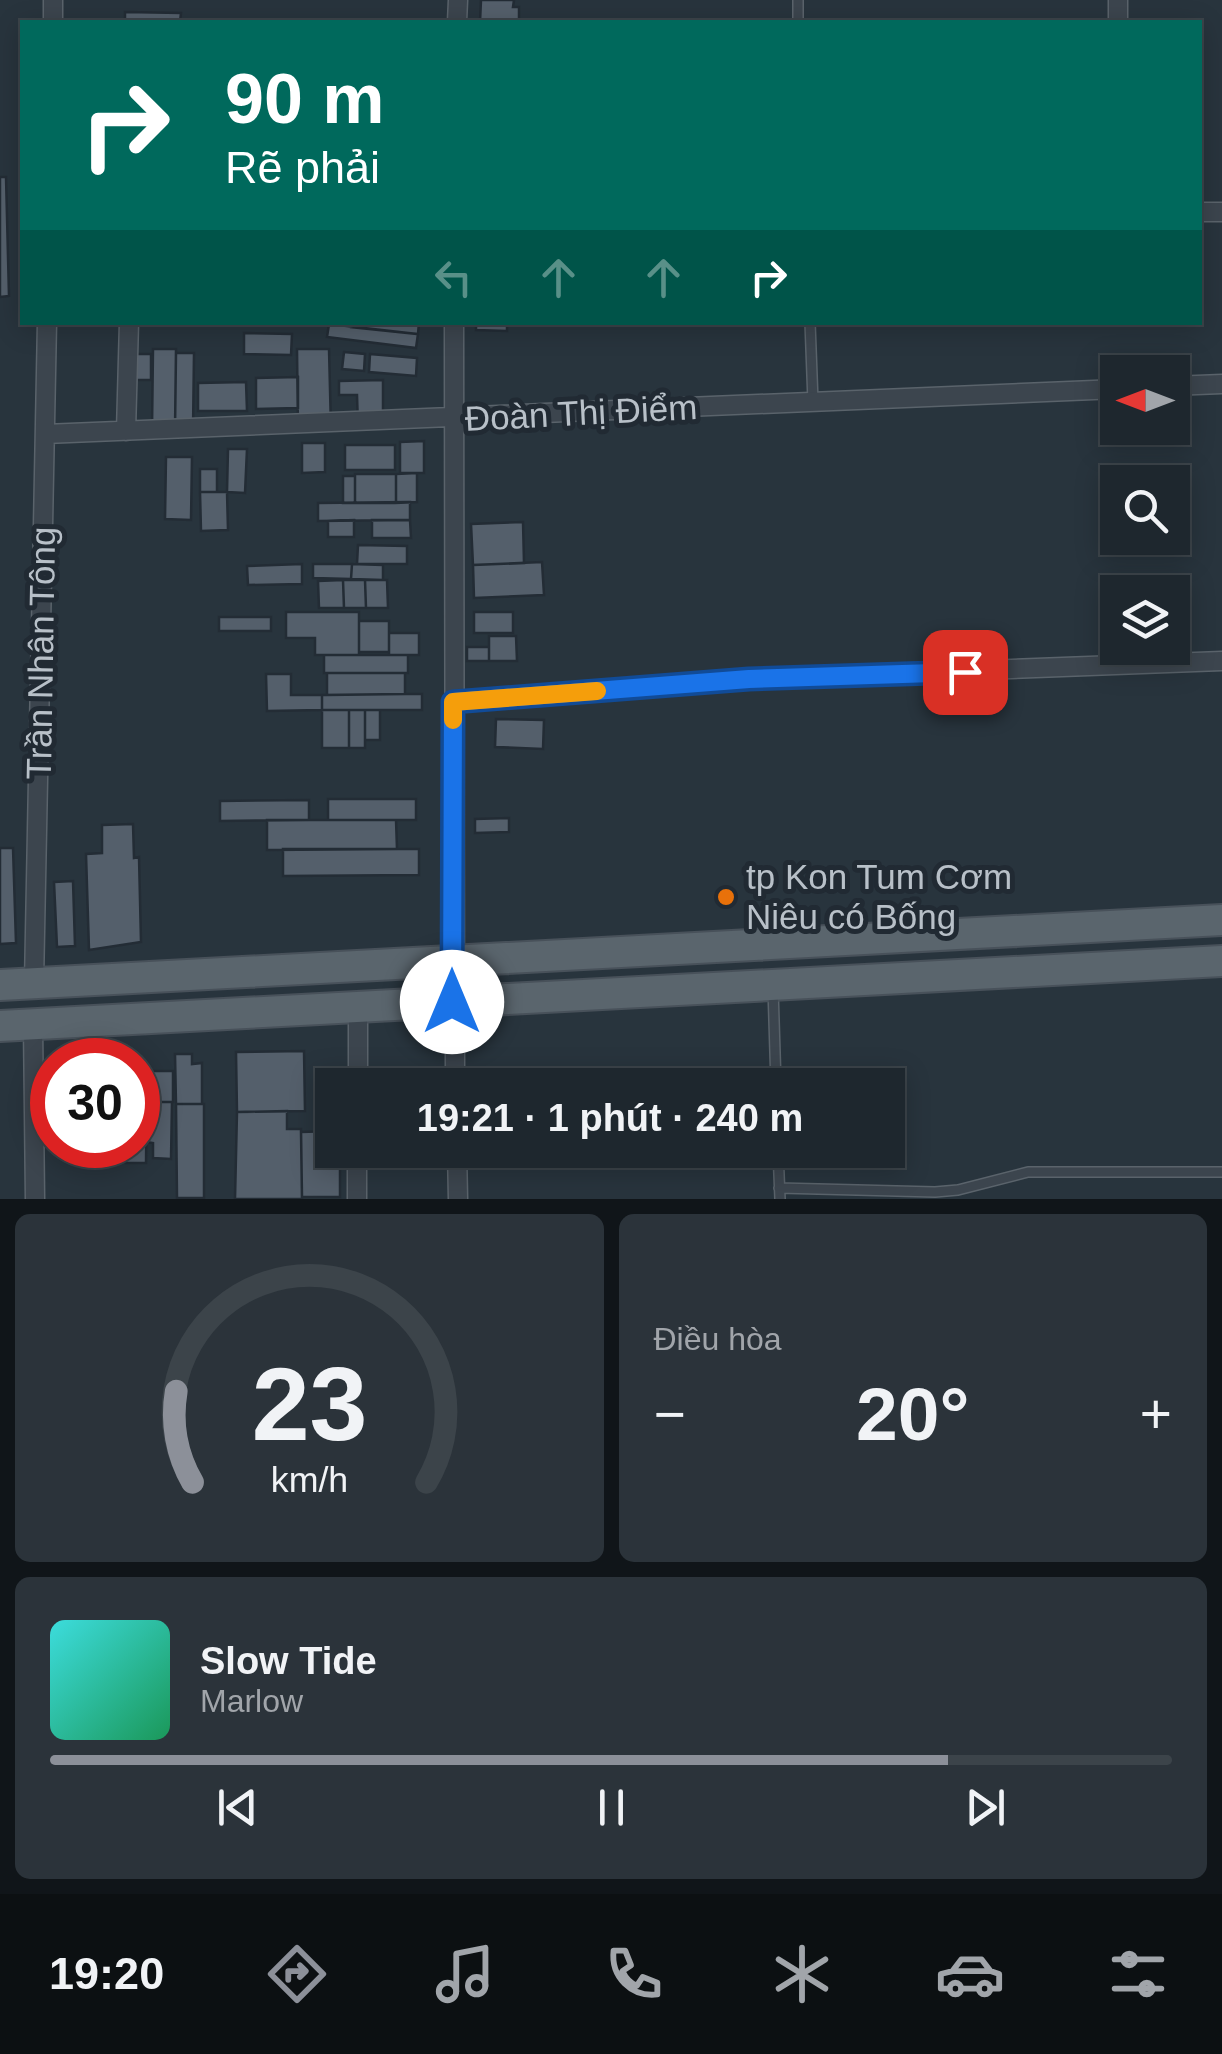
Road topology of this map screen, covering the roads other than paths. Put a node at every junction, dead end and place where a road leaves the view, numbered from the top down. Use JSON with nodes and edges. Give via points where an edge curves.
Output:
{"nodes":[{"id":1,"x":47,"y":325,"type":"edge"},
{"id":2,"x":129,"y":325,"type":"edge"},
{"id":3,"x":454,"y":325,"type":"edge"},
{"id":4,"x":810,"y":325,"type":"edge"},
{"id":5,"x":1222,"y":384,"type":"edge"},
{"id":6,"x":1190,"y":385,"type":"edge"},
{"id":7,"x":1100,"y":390,"type":"edge"},
{"id":8,"x":813,"y":402,"type":"junction"},
{"id":9,"x":454,"y":418,"type":"junction"},
{"id":10,"x":126,"y":431,"type":"junction"},
{"id":11,"x":45,"y":434,"type":"junction"},
{"id":12,"x":1222,"y":661,"type":"edge"},
{"id":13,"x":453,"y":702,"type":"junction"},
{"id":14,"x":1222,"y":920,"type":"edge"},
{"id":15,"x":452,"y":961,"type":"junction"},
{"id":16,"x":1222,"y":961,"type":"edge"},
{"id":17,"x":34,"y":983,"type":"junction"},
{"id":18,"x":0,"y":985,"type":"edge"},
{"id":19,"x":773,"y":987,"type":"junction"},
{"id":20,"x":452,"y":1002,"type":"junction"},
{"id":21,"x":358,"y":1007,"type":"junction"},
{"id":22,"x":33,"y":1025,"type":"junction"},
{"id":23,"x":0,"y":1026,"type":"edge"},
{"id":24,"x":358,"y":1068,"type":"edge"},
{"id":25,"x":454,"y":1068,"type":"edge"},
{"id":26,"x":775,"y":1068,"type":"edge"},
{"id":27,"x":358,"y":1168,"type":"edge"},
{"id":28,"x":457,"y":1168,"type":"edge"},
{"id":29,"x":778,"y":1168,"type":"edge"},
{"id":30,"x":1222,"y":1172,"type":"edge"},
{"id":31,"x":779,"y":1194,"type":"edge"},
{"id":32,"x":34,"y":1199,"type":"edge"},
{"id":33,"x":357,"y":1199,"type":"edge"},
{"id":34,"x":458,"y":1199,"type":"edge"}],
"edges":[{"from":1,"to":11,"type":"street","name":"Trần Nhân Tông"},
{"from":2,"to":10,"type":"street"},
{"from":3,"to":9,"type":"street"},
{"from":4,"to":8,"type":"lane"},
{"from":5,"to":6,"type":"street"},
{"from":7,"to":8,"type":"street","name":"Đoàn Thị Điểm"},
{"from":8,"to":9,"type":"street","name":"Đoàn Thị Điểm"},
{"from":9,"to":10,"type":"street","name":"Đoàn Thị Điểm"},
{"from":9,"to":13,"type":"street"},
{"from":10,"to":11,"type":"street","name":"Đoàn Thị Điểm"},
{"from":11,"to":17,"type":"street","name":"Trần Nhân Tông"},
{"from":12,"to":13,"type":"street","via":[[749,679]]},
{"from":13,"to":15,"type":"street"},
{"from":14,"to":15,"type":"main road"},
{"from":15,"to":17,"type":"main road"},
{"from":15,"to":20,"type":"street"},
{"from":16,"to":19,"type":"main road"},
{"from":17,"to":18,"type":"main road"},
{"from":19,"to":20,"type":"main road"},
{"from":19,"to":26,"type":"lane"},
{"from":20,"to":21,"type":"main road"},
{"from":20,"to":25,"type":"street"},
{"from":21,"to":22,"type":"main road"},
{"from":21,"to":24,"type":"street"},
{"from":22,"to":23,"type":"main road"},
{"from":22,"to":32,"type":"street"},
{"from":27,"to":33,"type":"street"},
{"from":28,"to":34,"type":"street"},
{"from":29,"to":31,"type":"lane"},
{"from":30,"to":31,"type":"lane","via":[[1028,1172],[958,1190]]}]}
